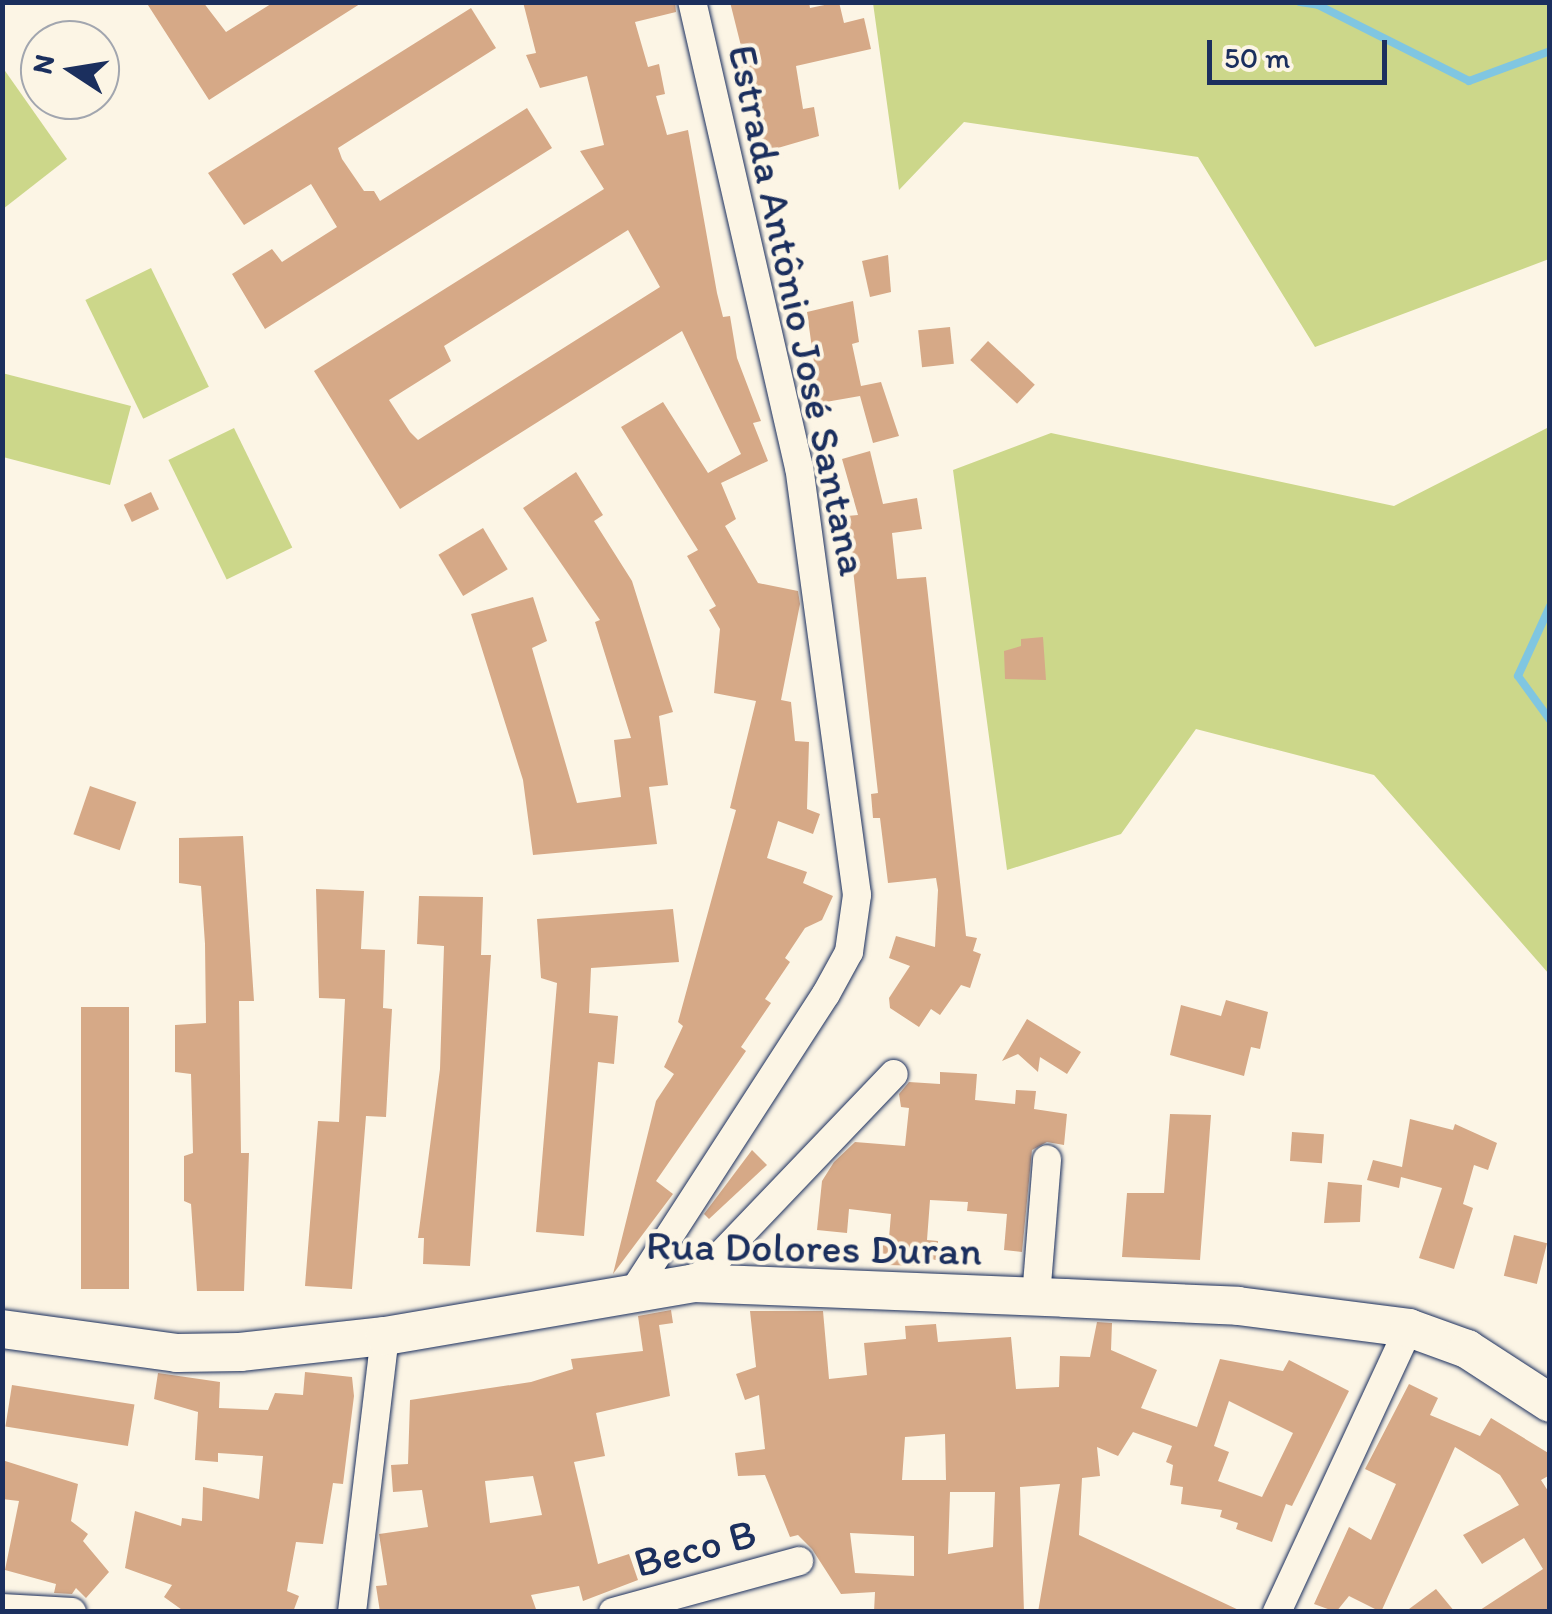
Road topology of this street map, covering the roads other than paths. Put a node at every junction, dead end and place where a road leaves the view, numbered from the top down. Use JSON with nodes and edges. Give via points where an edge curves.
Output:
{"nodes":[{"id":1,"x":692,"y":2,"type":"edge"},
{"id":2,"x":894,"y":1074,"type":"dead end"},
{"id":3,"x":1047,"y":1159,"type":"dead end"},
{"id":4,"x":694,"y":1283,"type":"junction"},
{"id":5,"x":635,"y":1289,"type":"junction"},
{"id":6,"x":1036,"y":1296,"type":"junction"},
{"id":7,"x":1409,"y":1328,"type":"junction"},
{"id":8,"x":2,"y":1329,"type":"edge"},
{"id":9,"x":385,"y":1336,"type":"junction"},
{"id":10,"x":1550,"y":1402,"type":"edge"},
{"id":11,"x":799,"y":1561,"type":"dead end"},
{"id":12,"x":2,"y":1608,"type":"edge"},
{"id":13,"x":72,"y":1612,"type":"edge"},
{"id":14,"x":352,"y":1612,"type":"edge"},
{"id":15,"x":613,"y":1612,"type":"edge"},
{"id":16,"x":1277,"y":1612,"type":"edge"}],
"edges":[{"from":1,"to":5,"type":"street","name":"Estrada Antônio José Santana","via":[[799,468],[856,895],[848,952],[826,994]]},
{"from":2,"to":4,"type":"street"},
{"from":3,"to":6,"type":"street"},
{"from":4,"to":5,"type":"street","name":"Rua Dolores Duran"},
{"from":4,"to":6,"type":"street","name":"Rua Dolores Duran"},
{"from":5,"to":9,"type":"street","name":"Rua Dolores Duran"},
{"from":6,"to":7,"type":"street","name":"Rua Dolores Duran","via":[[1238,1306]]},
{"from":7,"to":10,"type":"street","name":"Rua Dolores Duran","via":[[1467,1349]]},
{"from":7,"to":16,"type":"street"},
{"from":8,"to":9,"type":"street","name":"Rua Dolores Duran","via":[[177,1353]]},
{"from":9,"to":14,"type":"street"},
{"from":11,"to":15,"type":"street","name":"Beco B"},
{"from":12,"to":13,"type":"street"}]}
